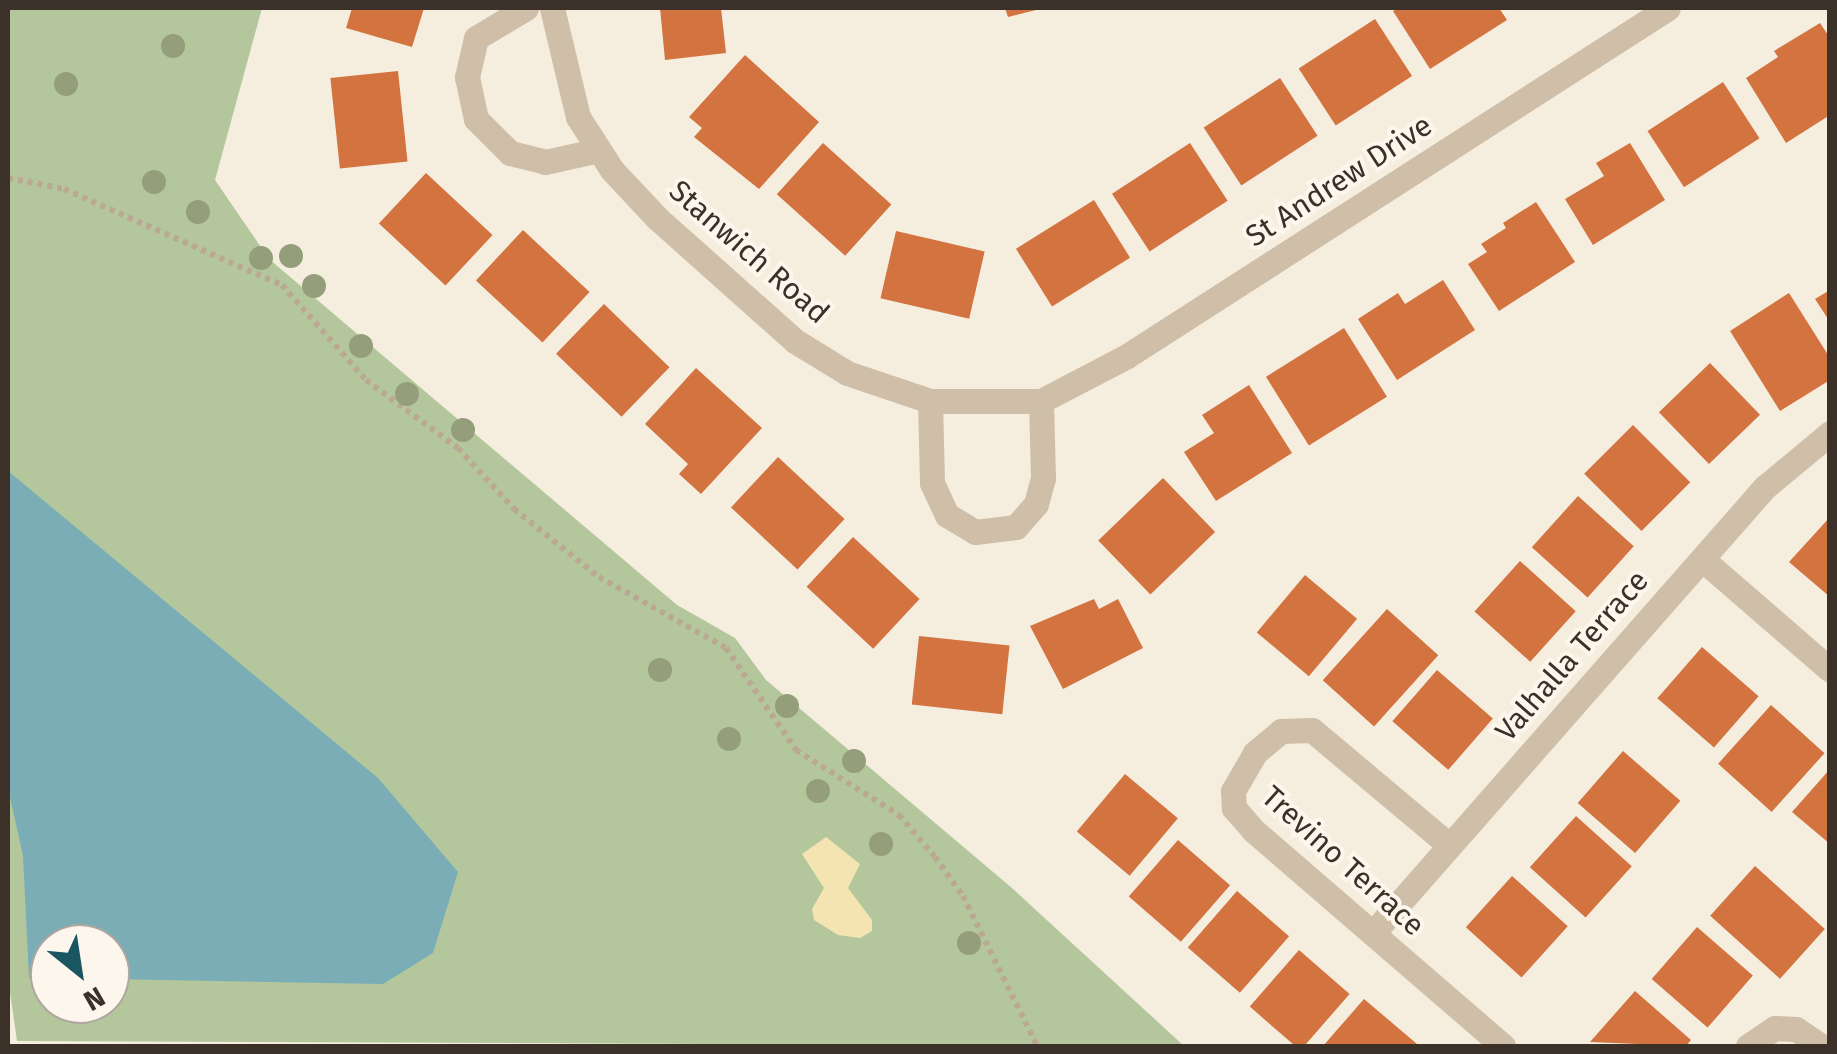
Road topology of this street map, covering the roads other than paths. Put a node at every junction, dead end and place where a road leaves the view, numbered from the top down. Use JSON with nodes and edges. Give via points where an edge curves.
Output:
{"nodes":[{"id":1,"x":526,"y":8,"type":"edge"},
{"id":2,"x":552,"y":8,"type":"edge"},
{"id":3,"x":1668,"y":8,"type":"edge"},
{"id":4,"x":599,"y":150,"type":"junction"},
{"id":5,"x":930,"y":401,"type":"junction"},
{"id":6,"x":1041,"y":401,"type":"junction"},
{"id":7,"x":1830,"y":433,"type":"edge"},
{"id":8,"x":1702,"y":558,"type":"junction"},
{"id":9,"x":1830,"y":670,"type":"edge"},
{"id":10,"x":1449,"y":846,"type":"junction"},
{"id":11,"x":1373,"y":933,"type":"junction"},
{"id":12,"x":1503,"y":1046,"type":"edge"},
{"id":13,"x":1748,"y":1046,"type":"edge"},
{"id":14,"x":1821,"y":1046,"type":"edge"}],
"edges":[{"from":1,"to":4,"type":"street","via":[[476,38],[467,76],[476,119],[510,153],[546,162]]},
{"from":2,"to":4,"type":"street","name":"Stanwich Road","via":[[578,118]]},
{"from":3,"to":6,"type":"street","name":"St Andrew Drive","via":[[1126,356]]},
{"from":4,"to":5,"type":"street","name":"Stanwich Road","via":[[658,218],[795,341],[847,372]]},
{"from":5,"to":6,"type":"street","name":"Stanwich Road"},
{"from":5,"to":6,"type":"street","via":[[932,483],[946,515],[975,532],[1016,527],[1036,504]]},
{"from":7,"to":8,"type":"street","name":"Valhalla Terrace","via":[[1765,488]]},
{"from":8,"to":9,"type":"street"},
{"from":8,"to":10,"type":"street","name":"Valhalla Terrace"},
{"from":10,"to":11,"type":"street","name":"Valhalla Terrace"},
{"from":10,"to":11,"type":"street","name":"Trevino Terrace","via":[[1312,730],[1280,732],[1255,754],[1238,777],[1234,808]]},
{"from":11,"to":12,"type":"street","name":"Trevino Terrace"},
{"from":13,"to":14,"type":"street","via":[[1775,1028],[1796,1029]]}]}
